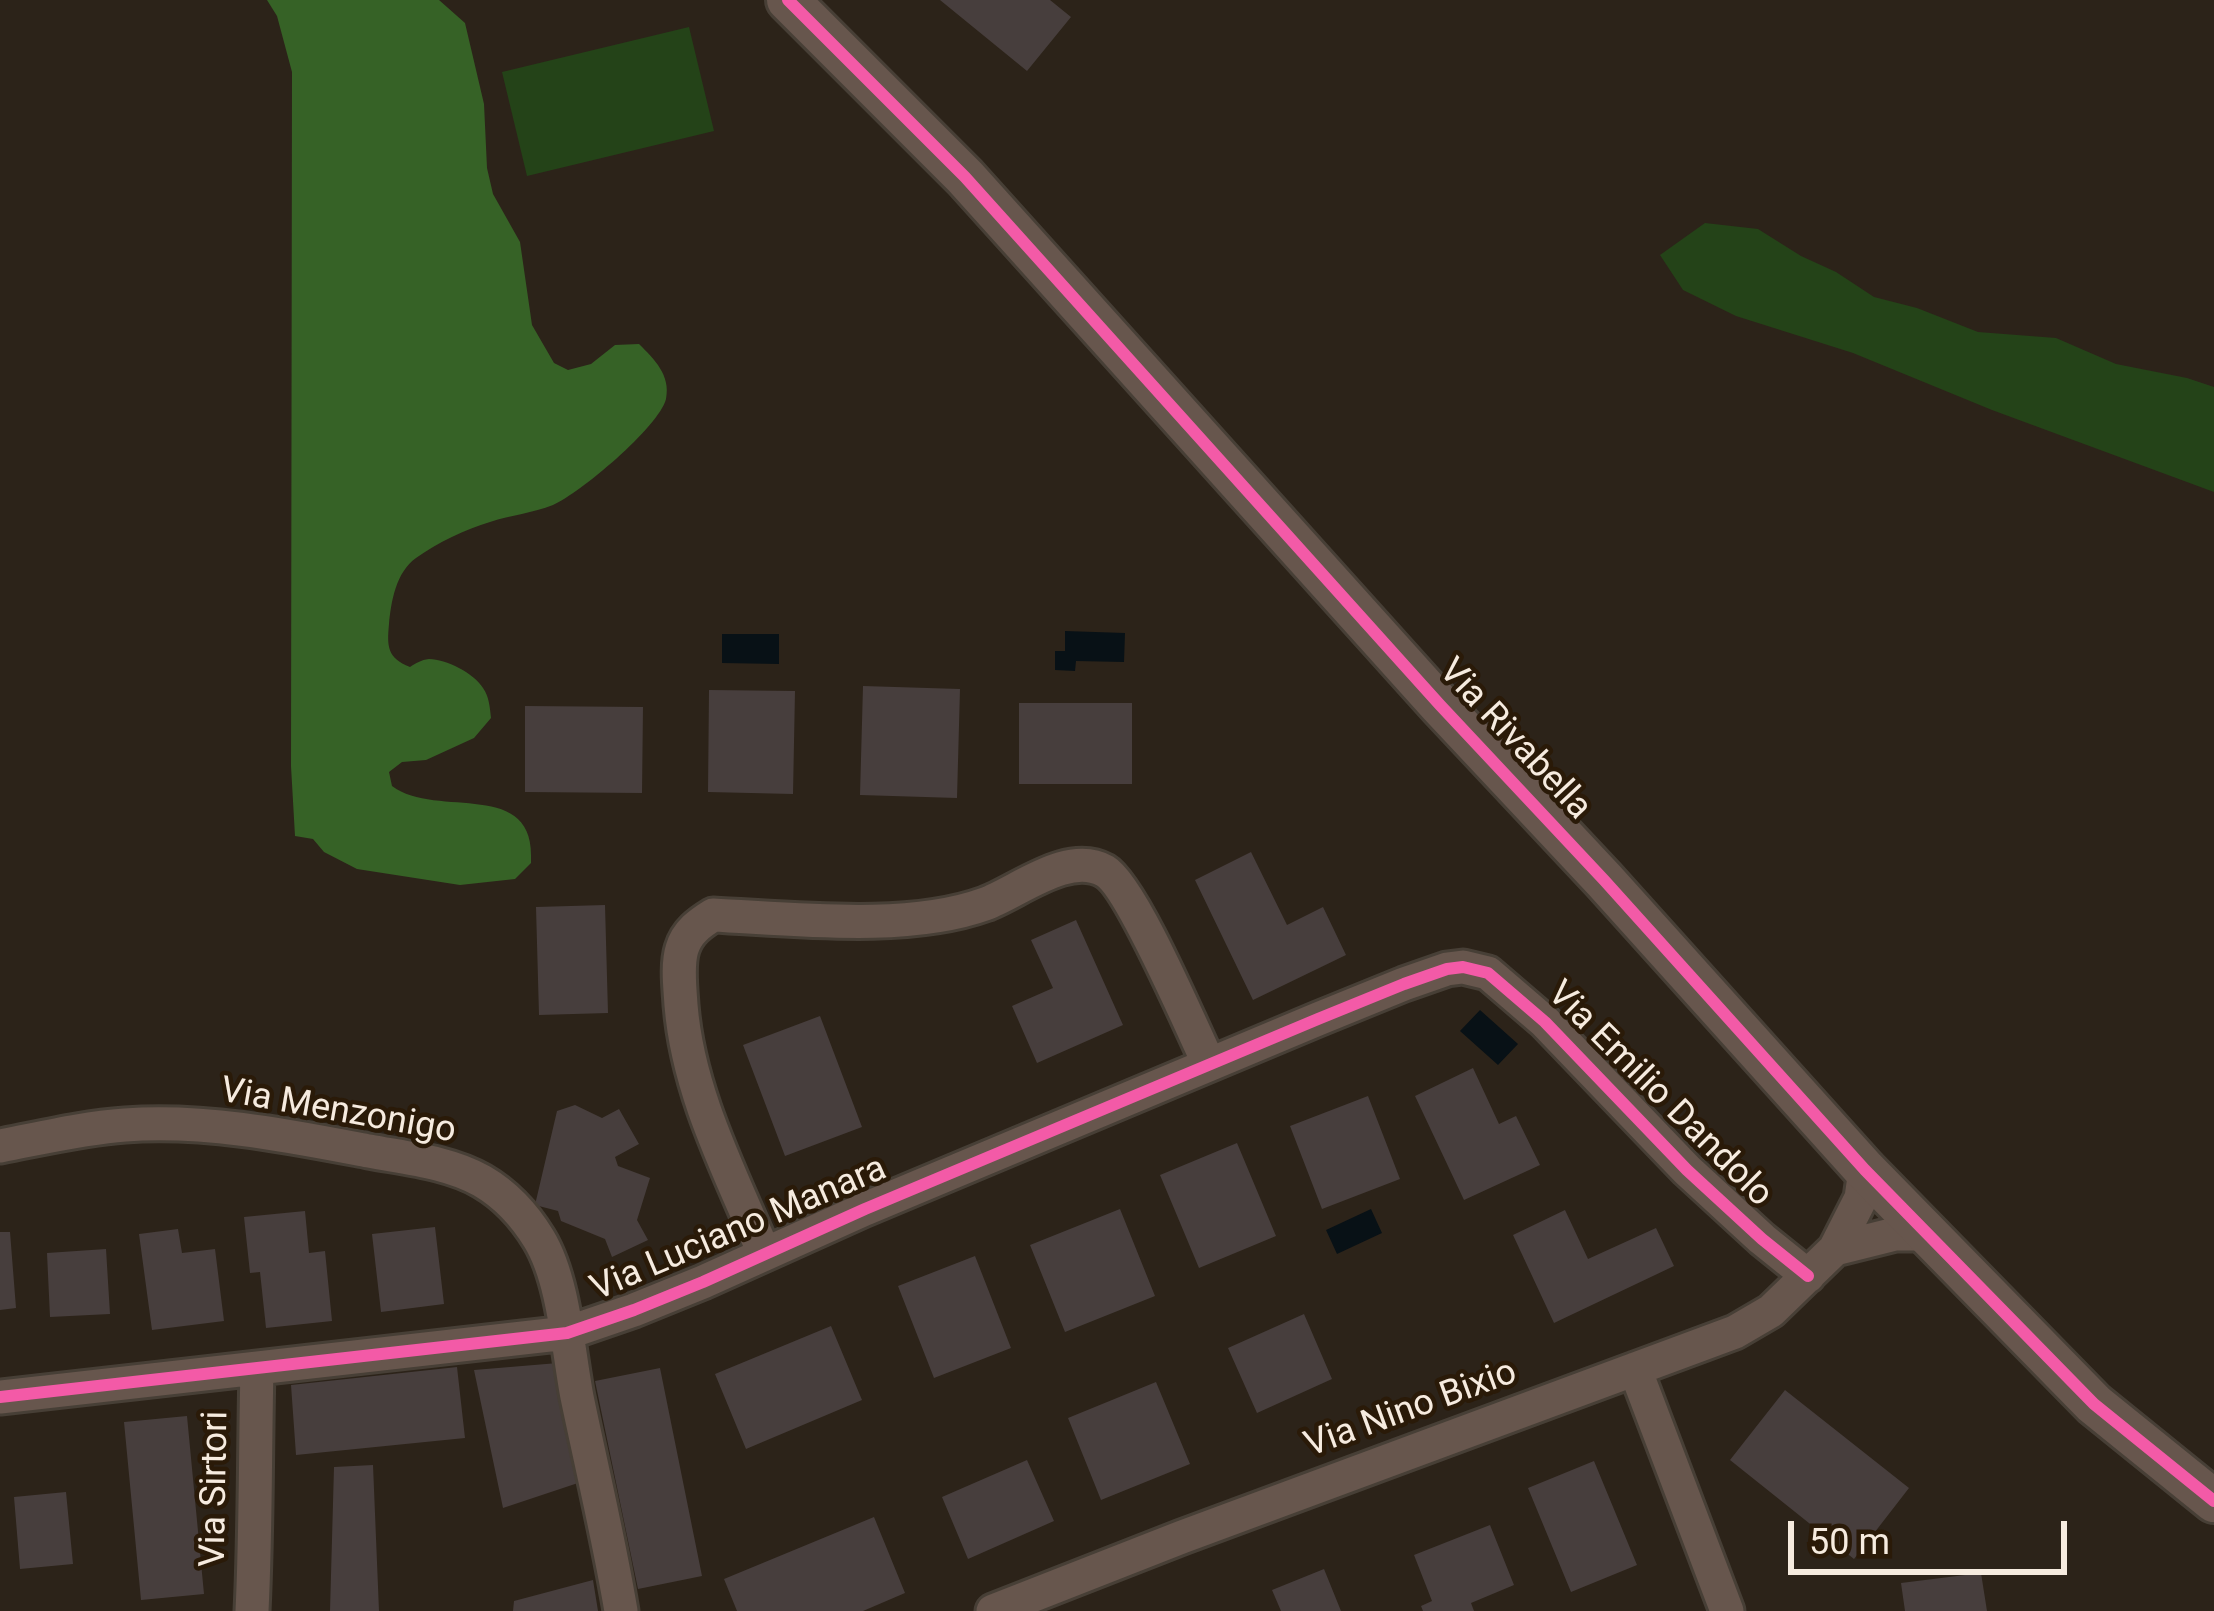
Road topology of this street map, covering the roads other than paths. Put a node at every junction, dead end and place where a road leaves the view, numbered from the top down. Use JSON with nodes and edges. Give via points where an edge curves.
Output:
{"nodes":[{"id":1,"x":788,"y":0,"type":"edge"},
{"id":2,"x":1463,"y":967,"type":"joint"},
{"id":3,"x":1209,"y":1064,"type":"junction"},
{"id":4,"x":0,"y":1146,"type":"edge"},
{"id":5,"x":1865,"y":1169,"type":"junction"},
{"id":6,"x":1928,"y":1234,"type":"junction"},
{"id":7,"x":1835,"y":1249,"type":"junction"},
{"id":8,"x":764,"y":1253,"type":"junction"},
{"id":9,"x":1808,"y":1276,"type":"junction"},
{"id":10,"x":567,"y":1333,"type":"junction"},
{"id":11,"x":257,"y":1369,"type":"junction"},
{"id":12,"x":1635,"y":1370,"type":"junction"},
{"id":13,"x":0,"y":1397,"type":"edge"},
{"id":14,"x":2214,"y":1501,"type":"edge"},
{"id":15,"x":252,"y":1611,"type":"edge"},
{"id":16,"x":621,"y":1611,"type":"edge"},
{"id":17,"x":993,"y":1611,"type":"edge"},
{"id":18,"x":1727,"y":1611,"type":"edge"}],
"edges":[{"from":1,"to":5,"type":"street","name":"Via Rivabella","via":[[964,177]]},
{"from":2,"to":3,"type":"street","name":"Via Luciano Manara"},
{"from":2,"to":9,"type":"street","name":"Via Emilio Dandolo","via":[[1488,973],[1545,1022],[1687,1170]]},
{"from":3,"to":8,"type":"street","name":"Via Luciano Manara"},
{"from":3,"to":8,"type":"street","via":[[1105,871],[1054,871],[940,917],[713,914],[682,949],[683,1025],[704,1108]]},
{"from":4,"to":10,"type":"street","name":"Via Menzonigo","via":[[74,1131],[174,1125],[284,1134],[439,1164],[479,1179],[521,1213],[542,1242]]},
{"from":5,"to":6,"type":"street","name":"Via Rivabella"},
{"from":5,"to":7,"type":"street","name":"Via Nino Bixio","via":[[1861,1198]]},
{"from":6,"to":7,"type":"street"},
{"from":6,"to":14,"type":"street","name":"Via Rivabella","via":[[2094,1404]]},
{"from":7,"to":9,"type":"street","name":"Via Nino Bixio"},
{"from":8,"to":10,"type":"street","name":"Via Luciano Manara"},
{"from":9,"to":12,"type":"street","name":"Via Nino Bixio","via":[[1735,1332]]},
{"from":10,"to":11,"type":"street","name":"Via Luciano Manara"},
{"from":10,"to":16,"type":"street","name":"Via Menzonigo"},
{"from":11,"to":13,"type":"street","name":"Via Luciano Manara"},
{"from":11,"to":15,"type":"street","name":"Via Sirtori"},
{"from":12,"to":17,"type":"street","name":"Via Nino Bixio"},
{"from":12,"to":18,"type":"street"}]}
